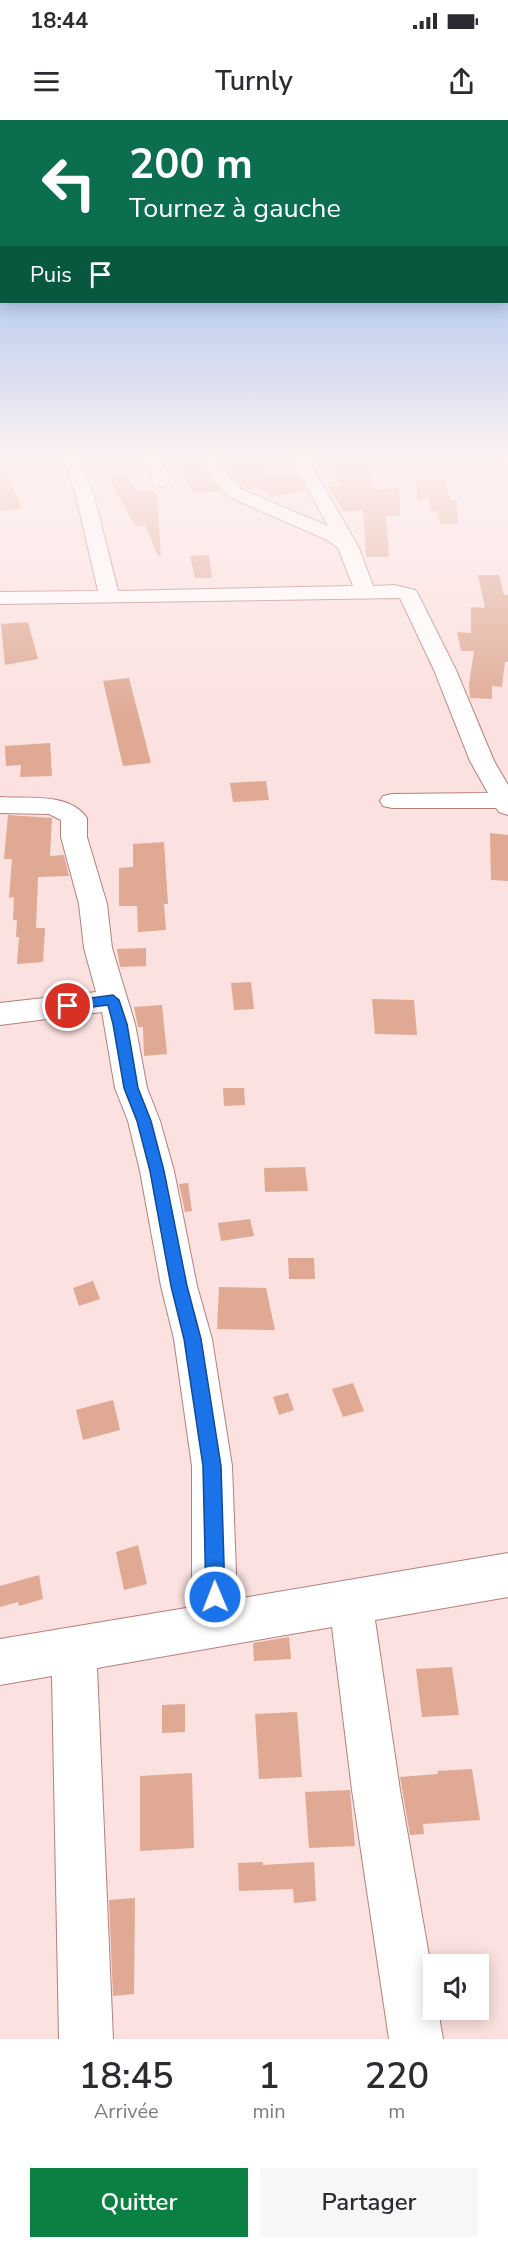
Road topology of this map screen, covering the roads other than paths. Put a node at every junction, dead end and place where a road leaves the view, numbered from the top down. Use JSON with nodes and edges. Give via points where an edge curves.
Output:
{"nodes":[{"id":1,"x":97,"y":546,"type":"edge"},
{"id":2,"x":346,"y":546,"type":"edge"},
{"id":3,"x":349,"y":548,"type":"joint"},
{"id":4,"x":366,"y":593,"type":"junction"},
{"id":5,"x":110,"y":597,"type":"junction"},
{"id":6,"x":0,"y":598,"type":"edge"},
{"id":7,"x":392,"y":801,"type":"dead end"},
{"id":8,"x":506,"y":804,"type":"edge"},
{"id":9,"x":0,"y":806,"type":"edge"},
{"id":10,"x":113,"y":1000,"type":"junction"},
{"id":11,"x":0,"y":1014,"type":"edge"},
{"id":12,"x":508,"y":1575,"type":"edge"},
{"id":13,"x":351,"y":1602,"type":"junction"},
{"id":14,"x":212,"y":1626,"type":"junction"},
{"id":15,"x":74,"y":1649,"type":"junction"},
{"id":16,"x":0,"y":1662,"type":"edge"},
{"id":17,"x":86,"y":2039,"type":"edge"},
{"id":18,"x":416,"y":2039,"type":"edge"}],
"edges":[{"from":1,"to":5,"type":"street"},
{"from":2,"to":3,"type":"street"},
{"from":3,"to":4,"type":"street"},
{"from":4,"to":5,"type":"street"},
{"from":4,"to":8,"type":"street","via":[[402,592],[411,597],[482,761]]},
{"from":5,"to":6,"type":"street"},
{"from":7,"to":8,"type":"street"},
{"from":9,"to":10,"type":"street","via":[[52,808],[67,811],[74,818],[74,837]]},
{"from":10,"to":11,"type":"street"},
{"from":10,"to":14,"type":"street","via":[[131,1088],[157,1171],[193,1339],[212,1466]]},
{"from":12,"to":13,"type":"street"},
{"from":13,"to":14,"type":"street"},
{"from":13,"to":18,"type":"street"},
{"from":14,"to":15,"type":"street"},
{"from":15,"to":16,"type":"street"},
{"from":15,"to":17,"type":"street"}]}
